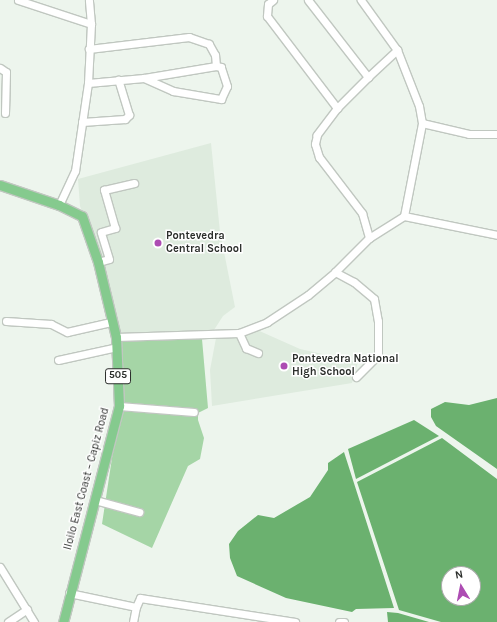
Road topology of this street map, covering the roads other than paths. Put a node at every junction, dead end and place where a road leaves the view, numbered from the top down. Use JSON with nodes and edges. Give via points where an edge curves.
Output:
{"nodes":[{"id":1,"x":18,"y":0,"type":"edge"},
{"id":2,"x":89,"y":0,"type":"edge"},
{"id":3,"x":272,"y":0,"type":"edge"},
{"id":4,"x":308,"y":0,"type":"edge"},
{"id":5,"x":361,"y":0,"type":"edge"},
{"id":6,"x":91,"y":24,"type":"junction"},
{"id":7,"x":89,"y":49,"type":"junction"},
{"id":8,"x":397,"y":50,"type":"junction"},
{"id":9,"x":216,"y":66,"type":"junction"},
{"id":10,"x":0,"y":68,"type":"edge"},
{"id":11,"x":144,"y":78,"type":"junction"},
{"id":12,"x":368,"y":78,"type":"junction"},
{"id":13,"x":118,"y":80,"type":"junction"},
{"id":14,"x":88,"y":83,"type":"junction"},
{"id":15,"x":337,"y":108,"type":"junction"},
{"id":16,"x":6,"y":114,"type":"dead end"},
{"id":17,"x":82,"y":122,"type":"junction"},
{"id":18,"x":422,"y":123,"type":"junction"},
{"id":19,"x":497,"y":134,"type":"edge"},
{"id":20,"x":134,"y":183,"type":"dead end"},
{"id":21,"x":0,"y":185,"type":"edge"},
{"id":22,"x":59,"y":204,"type":"junction"},
{"id":23,"x":404,"y":216,"type":"junction"},
{"id":24,"x":497,"y":235,"type":"edge"},
{"id":25,"x":370,"y":238,"type":"junction"},
{"id":26,"x":98,"y":262,"type":"junction"},
{"id":27,"x":335,"y":272,"type":"junction"},
{"id":28,"x":6,"y":321,"type":"dead end"},
{"id":29,"x":111,"y":322,"type":"junction"},
{"id":30,"x":239,"y":333,"type":"junction"},
{"id":31,"x":116,"y":337,"type":"junction"},
{"id":32,"x":117,"y":347,"type":"junction"},
{"id":33,"x":258,"y":353,"type":"dead end"},
{"id":34,"x":58,"y":360,"type":"dead end"},
{"id":35,"x":356,"y":377,"type":"dead end"},
{"id":36,"x":118,"y":406,"type":"junction"},
{"id":37,"x":194,"y":412,"type":"dead end"},
{"id":38,"x":95,"y":500,"type":"junction"},
{"id":39,"x":139,"y":512,"type":"dead end"},
{"id":40,"x":0,"y":567,"type":"edge"},
{"id":41,"x":3,"y":576,"type":"edge"},
{"id":42,"x":69,"y":593,"type":"junction"},
{"id":43,"x":136,"y":607,"type":"junction"},
{"id":44,"x":27,"y":609,"type":"junction"},
{"id":45,"x":8,"y":622,"type":"edge"},
{"id":46,"x":34,"y":622,"type":"edge"},
{"id":47,"x":63,"y":622,"type":"edge"},
{"id":48,"x":133,"y":622,"type":"edge"},
{"id":49,"x":294,"y":622,"type":"edge"},
{"id":50,"x":339,"y":622,"type":"edge"},
{"id":51,"x":344,"y":622,"type":"edge"}],
"edges":[{"from":1,"to":6,"type":"street"},
{"from":2,"to":6,"type":"street"},
{"from":3,"to":15,"type":"street","via":[[268,4],[267,16]]},
{"from":4,"to":12,"type":"street"},
{"from":5,"to":8,"type":"street"},
{"from":6,"to":7,"type":"street"},
{"from":7,"to":9,"type":"street","via":[[189,37],[209,44],[215,56]]},
{"from":7,"to":14,"type":"street"},
{"from":8,"to":12,"type":"street"},
{"from":8,"to":18,"type":"street","via":[[414,92]]},
{"from":9,"to":11,"type":"street"},
{"from":9,"to":11,"type":"street","via":[[221,67],[227,86],[221,99],[173,91]]},
{"from":10,"to":16,"type":"street","via":[[6,72]]},
{"from":11,"to":13,"type":"street"},
{"from":12,"to":15,"type":"street"},
{"from":13,"to":14,"type":"street"},
{"from":13,"to":17,"type":"street","via":[[129,115],[125,119]]},
{"from":14,"to":17,"type":"street"},
{"from":15,"to":25,"type":"street","via":[[317,135],[315,144],[319,157],[362,213]]},
{"from":17,"to":22,"type":"street","via":[[75,171]]},
{"from":18,"to":19,"type":"street","via":[[468,134]]},
{"from":18,"to":23,"type":"street"},
{"from":20,"to":26,"type":"street","via":[[104,190],[115,228],[102,232],[109,260]]},
{"from":21,"to":22,"type":"main road","name":"Iloilo East Coast – Capiz Road","number":"505"},
{"from":22,"to":26,"type":"main road","name":"Iloilo East Coast – Capiz Road","number":"505","via":[[82,216]]},
{"from":23,"to":24,"type":"street"},
{"from":23,"to":25,"type":"street"},
{"from":25,"to":27,"type":"street"},
{"from":26,"to":29,"type":"main road","name":"Iloilo East Coast – Capiz Road","number":"505"},
{"from":27,"to":30,"type":"street","via":[[308,295],[267,322]]},
{"from":27,"to":35,"type":"street","via":[[354,282],[374,299],[378,321],[378,355]]},
{"from":28,"to":29,"type":"street","via":[[51,324],[67,332]]},
{"from":29,"to":31,"type":"main road","name":"Iloilo East Coast – Capiz Road","number":"505"},
{"from":30,"to":31,"type":"street"},
{"from":30,"to":33,"type":"street","via":[[246,348]]},
{"from":31,"to":32,"type":"main road","name":"Iloilo East Coast – Capiz Road","number":"505"},
{"from":32,"to":34,"type":"street"},
{"from":32,"to":36,"type":"main road","name":"Iloilo East Coast – Capiz Road","number":"505"},
{"from":36,"to":37,"type":"street"},
{"from":36,"to":38,"type":"main road","name":"Iloilo East Coast – Capiz Road","number":"505"},
{"from":38,"to":39,"type":"street"},
{"from":38,"to":42,"type":"main road","name":"Iloilo East Coast – Capiz Road","number":"505"},
{"from":40,"to":41,"type":"street"},
{"from":41,"to":44,"type":"street"},
{"from":42,"to":43,"type":"street"},
{"from":42,"to":47,"type":"main road","name":"Iloilo East Coast – Capiz Road","number":"505"},
{"from":43,"to":48,"type":"street"},
{"from":43,"to":49,"type":"street","via":[[140,598]]},
{"from":44,"to":45,"type":"street"},
{"from":44,"to":46,"type":"street"},
{"from":50,"to":51,"type":"street"}]}
